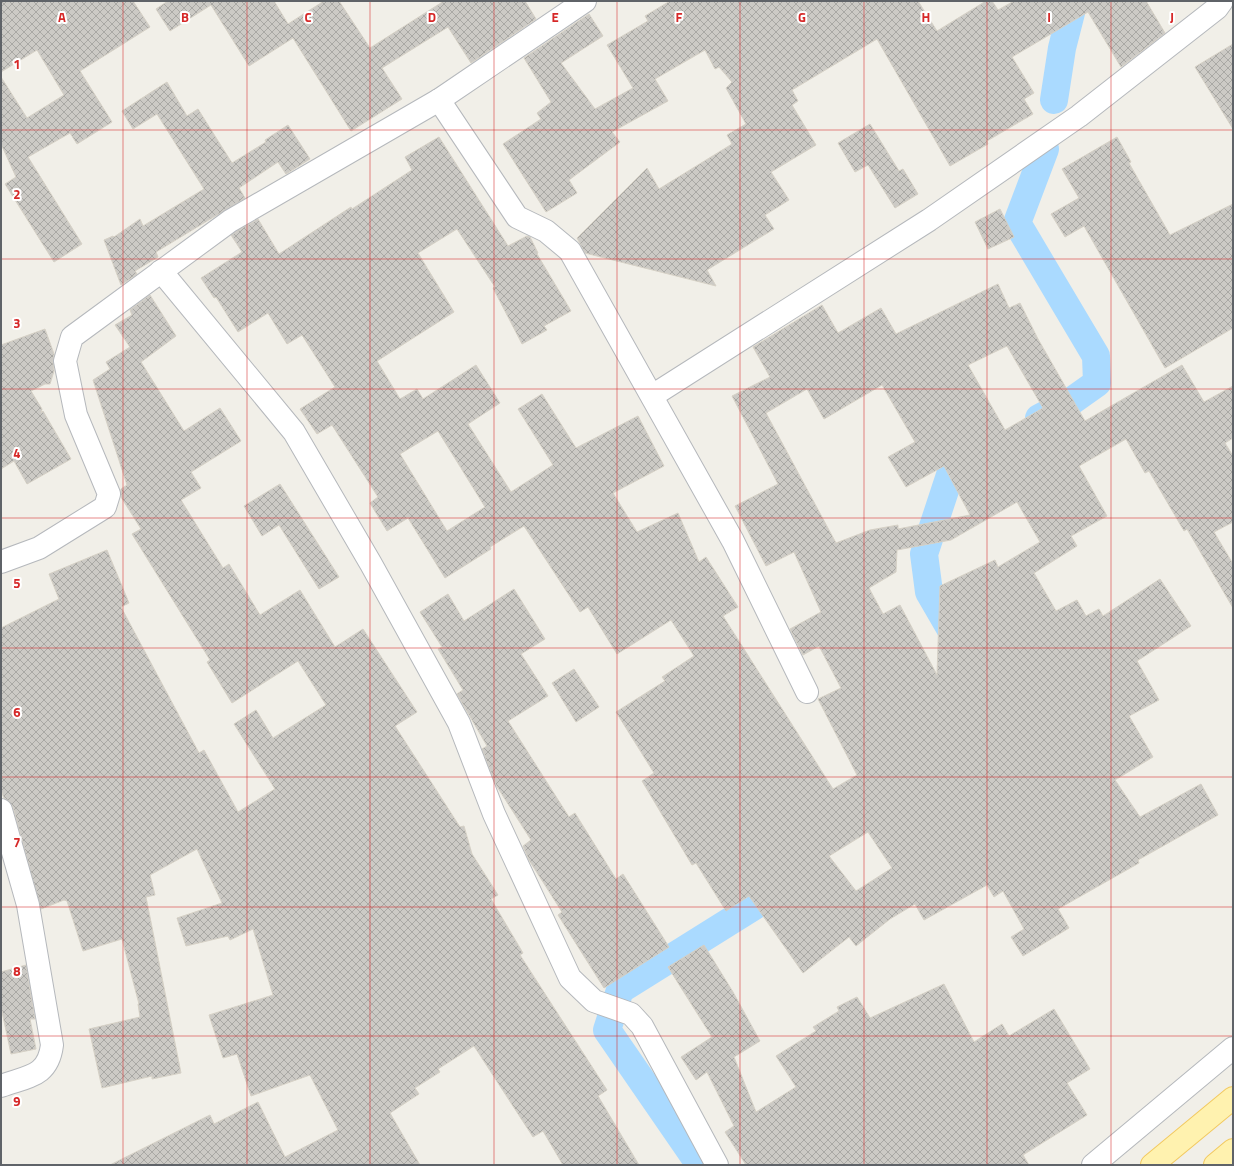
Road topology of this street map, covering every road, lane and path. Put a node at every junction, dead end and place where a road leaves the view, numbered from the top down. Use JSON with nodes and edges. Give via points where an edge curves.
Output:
{"nodes":[{"id":1,"x":585,"y":1,"type":"edge"},
{"id":2,"x":1222,"y":1,"type":"edge"},
{"id":3,"x":439,"y":100,"type":"junction"},
{"id":4,"x":161,"y":271,"type":"junction"},
{"id":5,"x":652,"y":396,"type":"junction"},
{"id":6,"x":1,"y":562,"type":"edge"},
{"id":7,"x":807,"y":692,"type":"dead end"},
{"id":8,"x":1,"y":810,"type":"edge"},
{"id":9,"x":1233,"y":1048,"type":"edge"},
{"id":10,"x":1,"y":1086,"type":"edge"},
{"id":11,"x":1233,"y":1098,"type":"edge"},
{"id":12,"x":1233,"y":1150,"type":"edge"},
{"id":13,"x":717,"y":1165,"type":"edge"},
{"id":14,"x":1093,"y":1165,"type":"edge"},
{"id":15,"x":1152,"y":1165,"type":"edge"},
{"id":16,"x":1215,"y":1165,"type":"edge"}],
"edges":[{"from":1,"to":3,"type":"street"},
{"from":2,"to":5,"type":"street","via":[[1217,8],[1079,116],[929,220]]},
{"from":3,"to":4,"type":"street","via":[[230,221]]},
{"from":3,"to":5,"type":"street","via":[[517,217],[546,231],[570,251]]},
{"from":4,"to":6,"type":"street","via":[[72,338],[65,361],[76,415],[108,494],[105,507],[39,548]]},
{"from":4,"to":13,"type":"street","via":[[294,432],[459,722],[494,814],[570,978],[594,1001],[632,1014],[642,1026]]},
{"from":5,"to":7,"type":"street","via":[[733,541]]},
{"from":8,"to":10,"type":"street","via":[[28,906],[52,1045],[50,1059],[41,1071]]},
{"from":9,"to":14,"type":"street"},
{"from":11,"to":15,"type":"main road"},
{"from":12,"to":16,"type":"main road"}]}
